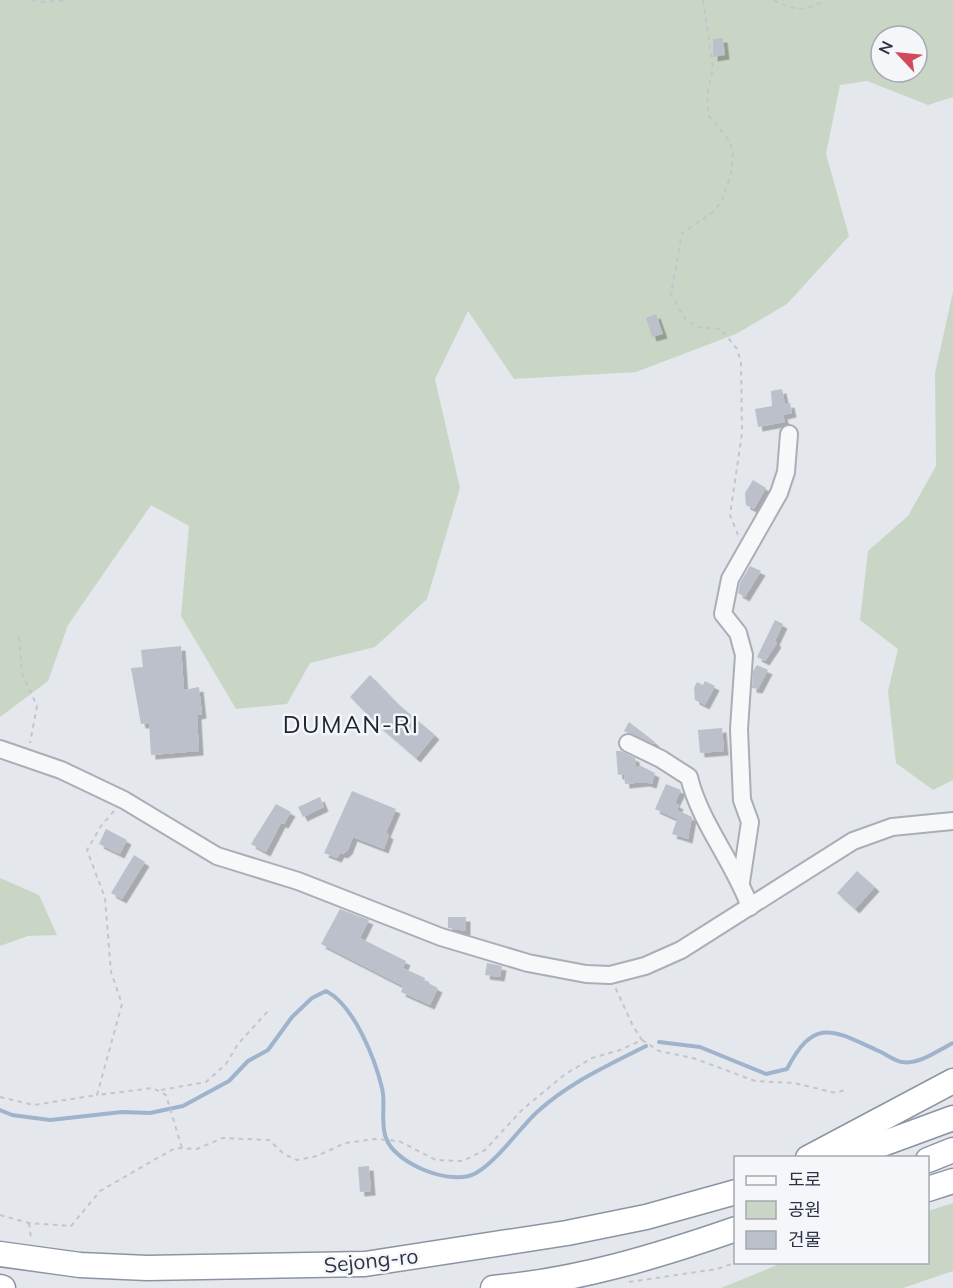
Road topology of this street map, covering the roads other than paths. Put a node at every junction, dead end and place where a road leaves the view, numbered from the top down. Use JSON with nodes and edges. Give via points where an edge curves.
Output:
{"nodes":[{"id":1,"x":789,"y":434,"type":"dead end"},
{"id":2,"x":628,"y":743,"type":"dead end"},
{"id":3,"x":0,"y":748,"type":"edge"},
{"id":4,"x":953,"y":821,"type":"edge"},
{"id":5,"x":741,"y":882,"type":"junction"},
{"id":6,"x":750,"y":907,"type":"junction"},
{"id":7,"x":953,"y":1081,"type":"edge"},
{"id":8,"x":953,"y":1118,"type":"edge"},
{"id":9,"x":953,"y":1150,"type":"edge"},
{"id":10,"x":812,"y":1156,"type":"edge"},
{"id":11,"x":849,"y":1156,"type":"edge"},
{"id":12,"x":929,"y":1159,"type":"edge"},
{"id":13,"x":953,"y":1181,"type":"edge"},
{"id":14,"x":929,"y":1188,"type":"edge"},
{"id":15,"x":734,"y":1193,"type":"edge"},
{"id":16,"x":734,"y":1229,"type":"edge"},
{"id":17,"x":734,"y":1245,"type":"edge"},
{"id":18,"x":0,"y":1254,"type":"edge"},
{"id":19,"x":647,"y":1260,"type":"junction"},
{"id":20,"x":494,"y":1288,"type":"edge"}],
"edges":[{"from":1,"to":5,"type":"street","via":[[786,472],[730,579],[723,614],[738,633],[744,655],[739,729],[742,800],[750,822]]},
{"from":2,"to":5,"type":"street","via":[[690,777],[694,797]]},
{"from":3,"to":6,"type":"street","via":[[61,770],[124,800],[217,856],[298,881],[441,937],[528,963],[610,975],[645,966],[681,950]]},
{"from":4,"to":6,"type":"street","via":[[892,827],[854,841]]},
{"from":5,"to":6,"type":"street"},
{"from":7,"to":10,"type":"highway"},
{"from":8,"to":11,"type":"highway"},
{"from":9,"to":12,"type":"highway"},
{"from":13,"to":14,"type":"highway"},
{"from":15,"to":18,"type":"highway","name":"Sejong-ro","via":[[567,1233],[365,1264],[147,1268],[80,1265]]},
{"from":16,"to":19,"type":"highway"},
{"from":17,"to":19,"type":"highway"},
{"from":19,"to":20,"type":"highway","via":[[543,1283]]}]}
